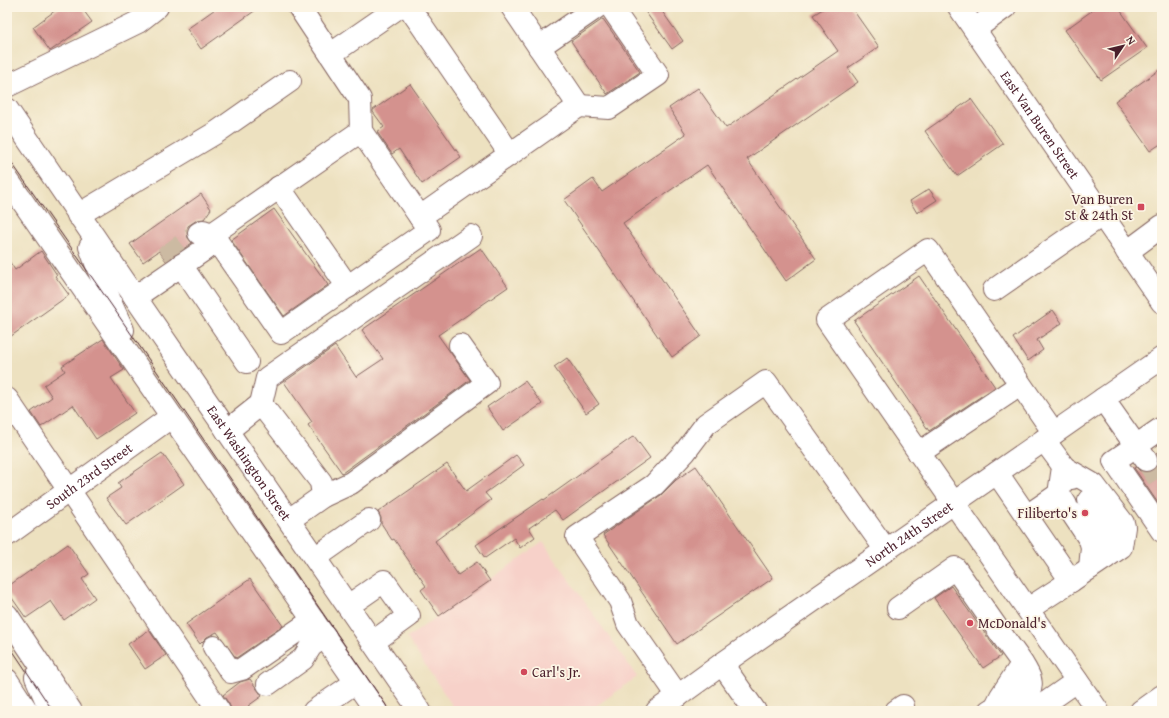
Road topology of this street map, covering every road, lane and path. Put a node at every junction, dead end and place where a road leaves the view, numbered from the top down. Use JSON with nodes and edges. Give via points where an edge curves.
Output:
{"nodes":[{"id":1,"x":158,"y":7,"type":"edge"},
{"id":2,"x":299,"y":7,"type":"edge"},
{"id":3,"x":399,"y":7,"type":"edge"},
{"id":4,"x":409,"y":7,"type":"edge"},
{"id":5,"x":512,"y":7,"type":"edge"},
{"id":6,"x":597,"y":7,"type":"edge"},
{"id":7,"x":611,"y":7,"type":"edge"},
{"id":8,"x":959,"y":7,"type":"edge"},
{"id":9,"x":1005,"y":7,"type":"edge"},
{"id":10,"x":974,"y":29,"type":"junction"},
{"id":11,"x":539,"y":47,"type":"junction"},
{"id":12,"x":331,"y":54,"type":"junction"},
{"id":13,"x":290,"y":81,"type":"dead end"},
{"id":14,"x":7,"y":86,"type":"edge"},
{"id":15,"x":579,"y":106,"type":"junction"},
{"id":16,"x":7,"y":109,"type":"edge"},
{"id":17,"x":361,"y":131,"type":"junction"},
{"id":18,"x":510,"y":154,"type":"junction"},
{"id":19,"x":7,"y":179,"type":"edge"},
{"id":20,"x":279,"y":187,"type":"junction"},
{"id":21,"x":1102,"y":214,"type":"junction"},
{"id":22,"x":78,"y":215,"type":"junction"},
{"id":23,"x":420,"y":216,"type":"junction"},
{"id":24,"x":1162,"y":226,"type":"edge"},
{"id":25,"x":210,"y":236,"type":"junction"},
{"id":26,"x":471,"y":236,"type":"dead end"},
{"id":27,"x":1127,"y":252,"type":"junction"},
{"id":28,"x":169,"y":267,"type":"junction"},
{"id":29,"x":348,"y":287,"type":"junction"},
{"id":30,"x":994,"y":290,"type":"dead end"},
{"id":31,"x":135,"y":297,"type":"junction"},
{"id":32,"x":1162,"y":302,"type":"edge"},
{"id":33,"x":460,"y":345,"type":"dead end"},
{"id":34,"x":1162,"y":358,"type":"edge"},
{"id":35,"x":247,"y":362,"type":"dead end"},
{"id":36,"x":146,"y":380,"type":"junction"},
{"id":37,"x":1020,"y":385,"type":"junction"},
{"id":38,"x":7,"y":399,"type":"edge"},
{"id":39,"x":1103,"y":399,"type":"junction"},
{"id":40,"x":261,"y":404,"type":"junction"},
{"id":41,"x":171,"y":417,"type":"junction"},
{"id":42,"x":1162,"y":428,"type":"edge"},
{"id":43,"x":227,"y":431,"type":"junction"},
{"id":44,"x":1049,"y":437,"type":"junction"},
{"id":45,"x":919,"y":453,"type":"junction"},
{"id":46,"x":1141,"y":453,"type":"junction"},
{"id":47,"x":1063,"y":467,"type":"junction"},
{"id":48,"x":997,"y":473,"type":"junction"},
{"id":49,"x":69,"y":491,"type":"junction"},
{"id":50,"x":323,"y":496,"type":"junction"},
{"id":51,"x":1074,"y":501,"type":"junction"},
{"id":52,"x":954,"y":503,"type":"junction"},
{"id":53,"x":1026,"y":516,"type":"junction"},
{"id":54,"x":289,"y":520,"type":"junction"},
{"id":55,"x":369,"y":520,"type":"dead end"},
{"id":56,"x":1162,"y":531,"type":"edge"},
{"id":57,"x":7,"y":535,"type":"edge"},
{"id":58,"x":886,"y":550,"type":"junction"},
{"id":59,"x":315,"y":558,"type":"junction"},
{"id":60,"x":1098,"y":563,"type":"junction"},
{"id":61,"x":1071,"y":581,"type":"junction"},
{"id":62,"x":348,"y":606,"type":"junction"},
{"id":63,"x":898,"y":608,"type":"dead end"},
{"id":64,"x":1028,"y":609,"type":"junction"},
{"id":65,"x":11,"y":621,"type":"edge"},
{"id":66,"x":319,"y":628,"type":"junction"},
{"id":67,"x":373,"y":642,"type":"junction"},
{"id":68,"x":214,"y":647,"type":"dead end"},
{"id":69,"x":722,"y":664,"type":"junction"},
{"id":70,"x":7,"y":680,"type":"edge"},
{"id":71,"x":1077,"y":681,"type":"junction"},
{"id":72,"x":356,"y":682,"type":"junction"},
{"id":73,"x":268,"y":684,"type":"dead end"},
{"id":74,"x":678,"y":696,"type":"junction"},
{"id":75,"x":1162,"y":696,"type":"edge"},
{"id":76,"x":992,"y":709,"type":"edge"},
{"id":77,"x":27,"y":711,"type":"edge"},
{"id":78,"x":50,"y":711,"type":"edge"},
{"id":79,"x":71,"y":711,"type":"edge"},
{"id":80,"x":219,"y":711,"type":"edge"},
{"id":81,"x":314,"y":711,"type":"edge"},
{"id":82,"x":376,"y":711,"type":"edge"},
{"id":83,"x":420,"y":711,"type":"edge"},
{"id":84,"x":657,"y":711,"type":"edge"},
{"id":85,"x":755,"y":711,"type":"edge"},
{"id":86,"x":1034,"y":711,"type":"edge"},
{"id":87,"x":1098,"y":711,"type":"edge"},
{"id":88,"x":1141,"y":711,"type":"edge"}],
"edges":[{"from":1,"to":14,"type":"main road","via":[[138,22]]},
{"from":2,"to":12,"type":"main road"},
{"from":3,"to":12,"type":"main road"},
{"from":4,"to":18,"type":"main road"},
{"from":5,"to":11,"type":"main road"},
{"from":6,"to":11,"type":"main road"},
{"from":7,"to":15,"type":"main road","via":[[658,75],[610,108]]},
{"from":8,"to":10,"type":"main road","name":"East Van Buren Street"},
{"from":9,"to":10,"type":"main road"},
{"from":10,"to":21,"type":"main road","name":"East Van Buren Street"},
{"from":11,"to":15,"type":"main road"},
{"from":12,"to":17,"type":"main road","via":[[360,99]]},
{"from":13,"to":22,"type":"main road","via":[[217,132]]},
{"from":15,"to":18,"type":"main road"},
{"from":16,"to":22,"type":"main road","name":"East Washington Street"},
{"from":17,"to":20,"type":"main road"},
{"from":17,"to":23,"type":"main road"},
{"from":18,"to":23,"type":"main road"},
{"from":19,"to":36,"type":"main road","name":"East Washington Street"},
{"from":20,"to":25,"type":"main road"},
{"from":20,"to":29,"type":"main road"},
{"from":21,"to":27,"type":"main road","name":"East Van Buren Street"},
{"from":21,"to":30,"type":"main road"},
{"from":22,"to":31,"type":"main road","name":"East Washington Street"},
{"from":22,"to":36,"type":"main road","name":"East Washington Street","via":[[112,306]]},
{"from":23,"to":29,"type":"main road","via":[[429,230]]},
{"from":24,"to":27,"type":"main road"},
{"from":25,"to":28,"type":"main road"},
{"from":25,"to":29,"type":"main road","via":[[281,333]]},
{"from":26,"to":40,"type":"main road","via":[[267,378]]},
{"from":27,"to":32,"type":"main road","name":"East Van Buren Street"},
{"from":28,"to":31,"type":"main road"},
{"from":28,"to":35,"type":"main road"},
{"from":31,"to":43,"type":"main road","name":"East Washington Street"},
{"from":33,"to":50,"type":"main road","via":[[487,383],[351,483]]},
{"from":34,"to":39,"type":"main road","name":"North 24th Street"},
{"from":36,"to":41,"type":"main road","name":"East Washington Street"},
{"from":37,"to":44,"type":"main road"},
{"from":37,"to":45,"type":"main road"},
{"from":37,"to":45,"type":"main road","via":[[928,250],[827,320]]},
{"from":38,"to":49,"type":"main road"},
{"from":39,"to":44,"type":"main road","name":"North 24th Street"},
{"from":39,"to":46,"type":"main road"},
{"from":40,"to":43,"type":"main road"},
{"from":40,"to":50,"type":"main road","via":[[321,482]]},
{"from":41,"to":49,"type":"main road","name":"South 23rd Street"},
{"from":41,"to":66,"type":"main road","name":"East Washington Street"},
{"from":42,"to":46,"type":"main road"},
{"from":43,"to":54,"type":"main road","name":"East Washington Street"},
{"from":44,"to":47,"type":"main road"},
{"from":44,"to":48,"type":"main road","name":"North 24th Street"},
{"from":45,"to":52,"type":"main road"},
{"from":46,"to":56,"type":"main road","via":[[1114,461]]},
{"from":47,"to":51,"type":"main road"},
{"from":47,"to":60,"type":"main road","via":[[1094,485],[1123,522],[1121,547]]},
{"from":48,"to":52,"type":"main road","name":"North 24th Street"},
{"from":48,"to":53,"type":"main road"},
{"from":49,"to":57,"type":"main road","name":"South 23rd Street"},
{"from":49,"to":80,"type":"main road"},
{"from":50,"to":54,"type":"main road"},
{"from":51,"to":53,"type":"main road"},
{"from":51,"to":60,"type":"main road"},
{"from":52,"to":58,"type":"main road","name":"North 24th Street"},
{"from":52,"to":64,"type":"main road"},
{"from":53,"to":61,"type":"main road"},
{"from":54,"to":59,"type":"main road","name":"East Washington Street"},
{"from":55,"to":59,"type":"main road"},
{"from":58,"to":69,"type":"main road","name":"North 24th Street"},
{"from":58,"to":74,"type":"main road","via":[[766,382],[706,424],[654,485],[577,537],[620,601],[628,624]]},
{"from":59,"to":62,"type":"main road","name":"East Washington Street"},
{"from":60,"to":61,"type":"main road"},
{"from":61,"to":64,"type":"main road"},
{"from":62,"to":67,"type":"main road","name":"East Washington Street"},
{"from":62,"to":67,"type":"main road","via":[[384,581],[410,616]]},
{"from":63,"to":76,"type":"main road","via":[[955,568],[1030,677],[1030,690],[1026,695]]},
{"from":64,"to":71,"type":"main road"},
{"from":65,"to":78,"type":"main road"},
{"from":65,"to":79,"type":"main road"},
{"from":66,"to":68,"type":"main road","via":[[242,669],[231,672]]},
{"from":66,"to":72,"type":"main road","name":"East Washington Street"},
{"from":66,"to":73,"type":"main road","via":[[303,659]]},
{"from":67,"to":83,"type":"main road","name":"East Washington Street"},
{"from":69,"to":74,"type":"main road","name":"North 24th Street"},
{"from":69,"to":85,"type":"main road"},
{"from":70,"to":77,"type":"main road"},
{"from":71,"to":86,"type":"main road"},
{"from":71,"to":87,"type":"main road"},
{"from":72,"to":81,"type":"main road"},
{"from":72,"to":82,"type":"main road","name":"East Washington Street"},
{"from":74,"to":84,"type":"main road","name":"North 24th Street"},
{"from":75,"to":88,"type":"main road"}]}
